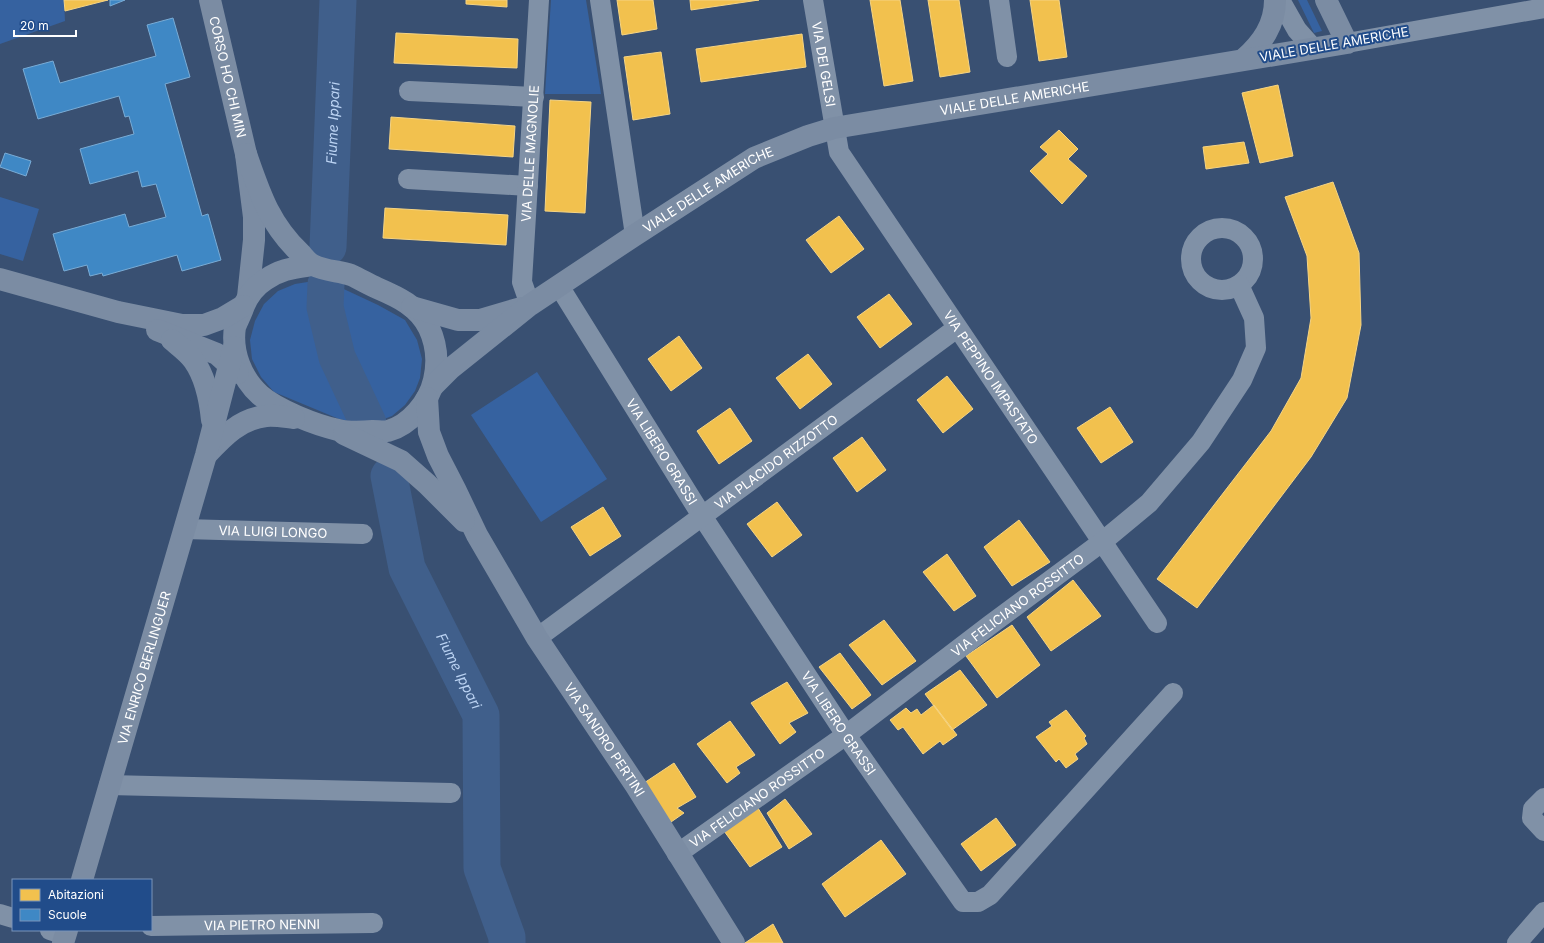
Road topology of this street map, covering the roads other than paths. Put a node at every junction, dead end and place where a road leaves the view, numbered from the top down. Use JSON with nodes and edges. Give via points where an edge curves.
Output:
{"nodes":[{"id":1,"x":210,"y":0,"type":"edge"},
{"id":2,"x":539,"y":0,"type":"edge"},
{"id":3,"x":600,"y":0,"type":"edge"},
{"id":4,"x":813,"y":0,"type":"edge"},
{"id":5,"x":1000,"y":0,"type":"edge"},
{"id":6,"x":1275,"y":0,"type":"edge"},
{"id":7,"x":1280,"y":0,"type":"edge"},
{"id":8,"x":1326,"y":0,"type":"edge"},
{"id":9,"x":1544,"y":8,"type":"edge"},
{"id":10,"x":1347,"y":43,"type":"junction"},
{"id":11,"x":1313,"y":48,"type":"junction"},
{"id":12,"x":1007,"y":57,"type":"dead end"},
{"id":13,"x":1244,"y":59,"type":"junction"},
{"id":14,"x":409,"y":91,"type":"dead end"},
{"id":15,"x":534,"y":98,"type":"junction"},
{"id":16,"x":834,"y":128,"type":"junction"},
{"id":17,"x":246,"y":154,"type":"junction"},
{"id":18,"x":408,"y":179,"type":"dead end"},
{"id":19,"x":528,"y":186,"type":"junction"},
{"id":20,"x":635,"y":235,"type":"junction"},
{"id":21,"x":312,"y":265,"type":"junction"},
{"id":22,"x":0,"y":278,"type":"edge"},
{"id":23,"x":1239,"y":285,"type":"dead end"},
{"id":24,"x":559,"y":286,"type":"junction"},
{"id":25,"x":245,"y":302,"type":"junction"},
{"id":26,"x":530,"y":305,"type":"junction"},
{"id":27,"x":412,"y":307,"type":"junction"},
{"id":28,"x":118,"y":312,"type":"junction"},
{"id":29,"x":957,"y":328,"type":"junction"},
{"id":30,"x":161,"y":332,"type":"junction"},
{"id":31,"x":232,"y":354,"type":"junction"},
{"id":32,"x":430,"y":392,"type":"junction"},
{"id":33,"x":304,"y":418,"type":"junction"},
{"id":34,"x":326,"y":426,"type":"junction"},
{"id":35,"x":213,"y":428,"type":"junction"},
{"id":36,"x":206,"y":455,"type":"junction"},
{"id":37,"x":702,"y":516,"type":"junction"},
{"id":38,"x":184,"y":529,"type":"junction"},
{"id":39,"x":363,"y":534,"type":"dead end"},
{"id":40,"x":477,"y":535,"type":"junction"},
{"id":41,"x":1102,"y":542,"type":"junction"},
{"id":42,"x":1157,"y":623,"type":"dead end"},
{"id":43,"x":537,"y":638,"type":"junction"},
{"id":44,"x":1174,"y":693,"type":"dead end"},
{"id":45,"x":846,"y":735,"type":"junction"},
{"id":46,"x":109,"y":785,"type":"junction"},
{"id":47,"x":451,"y":793,"type":"dead end"},
{"id":48,"x":1544,"y":798,"type":"edge"},
{"id":49,"x":1544,"y":831,"type":"edge"},
{"id":50,"x":677,"y":854,"type":"junction"},
{"id":51,"x":82,"y":879,"type":"edge"},
{"id":52,"x":1544,"y":912,"type":"edge"},
{"id":53,"x":0,"y":914,"type":"edge"},
{"id":54,"x":12,"y":918,"type":"edge"},
{"id":55,"x":373,"y":923,"type":"dead end"},
{"id":56,"x":152,"y":926,"type":"edge"},
{"id":57,"x":734,"y":943,"type":"edge"},
{"id":58,"x":1517,"y":943,"type":"edge"}],
"edges":[{"from":1,"to":17,"type":"main road","name":"CORSO HO CHI MIN"},
{"from":2,"to":15,"type":"street","name":"VIA DELLE MAGNOLIE"},
{"from":3,"to":20,"type":"street"},
{"from":4,"to":16,"type":"street","name":"VIA DEI GELSI"},
{"from":5,"to":12,"type":"street"},
{"from":6,"to":13,"type":"main road","via":[[1272,21],[1266,36]]},
{"from":7,"to":11,"type":"street","via":[[1298,30]]},
{"from":8,"to":10,"type":"main road"},
{"from":9,"to":10,"type":"street","name":"VIALE DELLE AMERICHE"},
{"from":10,"to":11,"type":"main road","name":"VIALE DELLE AMERICHE"},
{"from":11,"to":13,"type":"main road","name":"VIALE DELLE AMERICHE"},
{"from":13,"to":16,"type":"main road","name":"VIALE DELLE AMERICHE"},
{"from":14,"to":15,"type":"street"},
{"from":15,"to":19,"type":"street","name":"VIA DELLE MAGNOLIE"},
{"from":16,"to":20,"type":"main road","name":"VIALE DELLE AMERICHE","via":[[754,158]]},
{"from":16,"to":29,"type":"street","name":"VIA PEPPINO IMPASTATO","via":[[839,152]]},
{"from":17,"to":21,"type":"main road","via":[[261,198],[273,221],[288,242]]},
{"from":17,"to":25,"type":"main road","via":[[254,217],[254,240]]},
{"from":18,"to":19,"type":"street"},
{"from":19,"to":26,"type":"street","name":"VIA DELLE MAGNOLIE","via":[[522,282]]},
{"from":20,"to":24,"type":"main road","name":"VIALE DELLE AMERICHE"},
{"from":21,"to":25,"type":"main road","via":[[286,268],[264,280]]},
{"from":21,"to":27,"type":"main road","via":[[351,275],[402,299]]},
{"from":22,"to":28,"type":"main road"},
{"from":23,"to":41,"type":"street","name":"VIA FELICIANO ROSSITTO","via":[[1254,318],[1256,348],[1242,380],[1201,442],[1149,503]]},
{"from":24,"to":26,"type":"main road","name":"VIALE DELLE AMERICHE"},
{"from":24,"to":37,"type":"street","name":"VIA LIBERO GRASSI"},
{"from":25,"to":28,"type":"main road","via":[[223,318],[204,325],[182,325]]},
{"from":25,"to":31,"type":"main road","via":[[236,327]]},
{"from":26,"to":27,"type":"main road","via":[[480,320],[458,320]]},
{"from":26,"to":32,"type":"main road","via":[[450,370]]},
{"from":27,"to":32,"type":"main road","via":[[429,328],[435,344],[437,367]]},
{"from":28,"to":30,"type":"main road"},
{"from":29,"to":37,"type":"street","name":"VIA PLACIDO RIZZOTTO"},
{"from":29,"to":41,"type":"street","name":"VIA PEPPINO IMPASTATO"},
{"from":30,"to":31,"type":"main road","via":[[217,354]]},
{"from":30,"to":35,"type":"main road","via":[[194,360],[205,382]]},
{"from":31,"to":33,"type":"main road","via":[[237,357],[242,372],[251,386],[271,403]]},
{"from":31,"to":35,"type":"main road","name":"VIA ENRICO BERLINGUER"},
{"from":32,"to":34,"type":"main road","via":[[419,409],[404,423],[388,431],[355,432]]},
{"from":32,"to":40,"type":"main road","via":[[429,432]]},
{"from":33,"to":34,"type":"main road"},
{"from":33,"to":36,"type":"main road","via":[[266,416],[248,421],[228,432]]},
{"from":34,"to":40,"type":"main road","via":[[401,461],[449,504]]},
{"from":35,"to":36,"type":"main road","name":"VIA ENRICO BERLINGUER"},
{"from":36,"to":38,"type":"main road","name":"VIA ENRICO BERLINGUER"},
{"from":37,"to":43,"type":"street","name":"VIA PLACIDO RIZZOTTO"},
{"from":37,"to":45,"type":"street","name":"VIA LIBERO GRASSI"},
{"from":38,"to":39,"type":"street","name":"VIA LUIGI LONGO"},
{"from":38,"to":46,"type":"main road","name":"VIA ENRICO BERLINGUER"},
{"from":40,"to":43,"type":"main road","name":"VIA SANDRO PERTINI"},
{"from":41,"to":42,"type":"street","name":"VIA PEPPINO IMPASTATO"},
{"from":41,"to":45,"type":"street","name":"VIA FELICIANO ROSSITTO"},
{"from":43,"to":50,"type":"main road","name":"VIA SANDRO PERTINI","via":[[636,786]]},
{"from":44,"to":45,"type":"street","name":"VIA LIBERO GRASSI","via":[[990,895],[978,902],[963,902]]},
{"from":45,"to":50,"type":"street","name":"VIA FELICIANO ROSSITTO"},
{"from":46,"to":47,"type":"street"},
{"from":46,"to":51,"type":"main road","name":"VIA ENRICO BERLINGUER"},
{"from":48,"to":49,"type":"street","via":[[1533,809],[1532,818]]},
{"from":50,"to":57,"type":"main road","name":"VIA SANDRO PERTINI"},
{"from":52,"to":58,"type":"street"},
{"from":53,"to":54,"type":"street"},
{"from":55,"to":56,"type":"street","name":"VIA PIETRO NENNI"}]}
